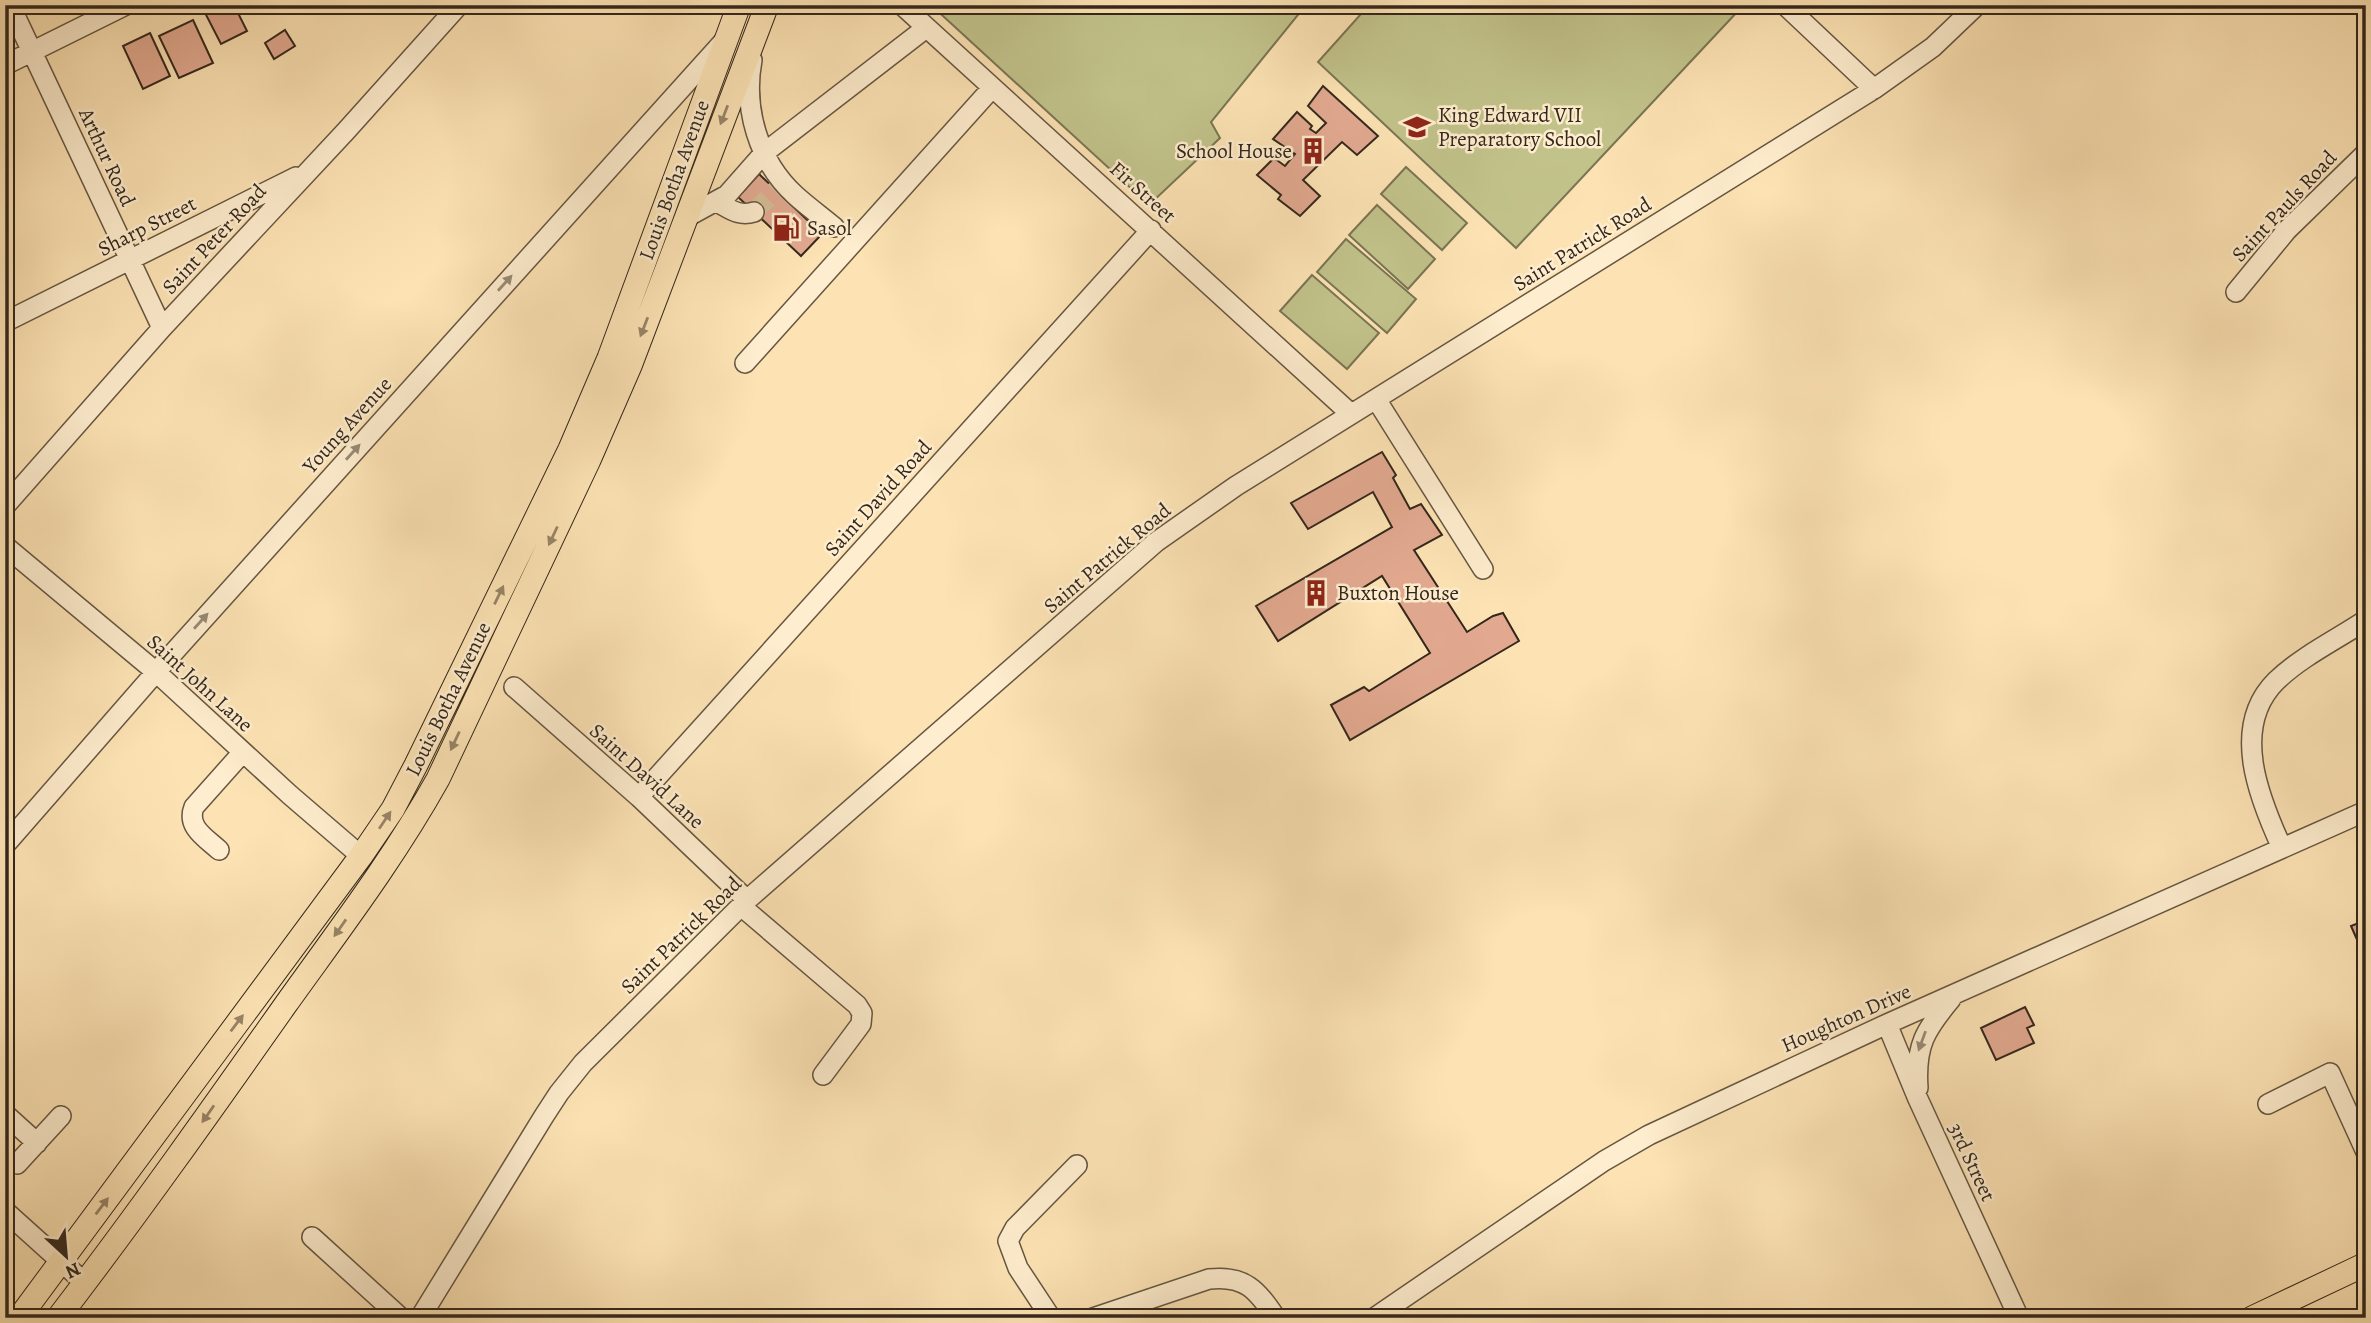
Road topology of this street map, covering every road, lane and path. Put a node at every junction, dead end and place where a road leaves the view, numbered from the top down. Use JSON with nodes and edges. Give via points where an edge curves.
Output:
{"nodes":[{"id":1,"x":10,"y":5,"type":"edge"},
{"id":2,"x":126,"y":5,"type":"edge"},
{"id":3,"x":459,"y":5,"type":"edge"},
{"id":4,"x":740,"y":5,"type":"edge"},
{"id":5,"x":902,"y":5,"type":"edge"},
{"id":6,"x":1785,"y":5,"type":"edge"},
{"id":7,"x":1977,"y":5,"type":"edge"},
{"id":8,"x":762,"y":16,"type":"edge"},
{"id":9,"x":926,"y":28,"type":"junction"},
{"id":10,"x":727,"y":38,"type":"junction"},
{"id":11,"x":33,"y":51,"type":"junction"},
{"id":12,"x":5,"y":65,"type":"edge"},
{"id":13,"x":992,"y":88,"type":"junction"},
{"id":14,"x":1874,"y":89,"type":"junction"},
{"id":15,"x":764,"y":153,"type":"junction"},
{"id":16,"x":2366,"y":153,"type":"edge"},
{"id":17,"x":309,"y":170,"type":"junction"},
{"id":18,"x":717,"y":202,"type":"junction"},
{"id":19,"x":754,"y":212,"type":"dead end"},
{"id":20,"x":685,"y":218,"type":"junction"},
{"id":21,"x":834,"y":227,"type":"dead end"},
{"id":22,"x":1151,"y":230,"type":"junction"},
{"id":23,"x":130,"y":260,"type":"junction"},
{"id":24,"x":2236,"y":292,"type":"dead end"},
{"id":25,"x":5,"y":322,"type":"edge"},
{"id":26,"x":162,"y":328,"type":"junction"},
{"id":27,"x":745,"y":363,"type":"dead end"},
{"id":28,"x":1376,"y":399,"type":"junction"},
{"id":29,"x":1351,"y":414,"type":"junction"},
{"id":30,"x":5,"y":506,"type":"edge"},
{"id":31,"x":5,"y":546,"type":"edge"},
{"id":32,"x":1483,"y":569,"type":"dead end"},
{"id":33,"x":2366,"y":620,"type":"edge"},
{"id":34,"x":156,"y":672,"type":"junction"},
{"id":35,"x":514,"y":687,"type":"dead end"},
{"id":36,"x":243,"y":752,"type":"junction"},
{"id":37,"x":639,"y":797,"type":"junction"},
{"id":38,"x":2366,"y":811,"type":"edge"},
{"id":39,"x":5,"y":845,"type":"edge"},
{"id":40,"x":2282,"y":848,"type":"junction"},
{"id":41,"x":219,"y":850,"type":"dead end"},
{"id":42,"x":361,"y":856,"type":"junction"},
{"id":43,"x":744,"y":903,"type":"junction"},
{"id":44,"x":1956,"y":994,"type":"junction"},
{"id":45,"x":1887,"y":1024,"type":"junction"},
{"id":46,"x":823,"y":1075,"type":"dead end"},
{"id":47,"x":1918,"y":1100,"type":"junction"},
{"id":48,"x":2268,"y":1104,"type":"dead end"},
{"id":49,"x":5,"y":1114,"type":"edge"},
{"id":50,"x":61,"y":1115,"type":"dead end"},
{"id":51,"x":37,"y":1143,"type":"junction"},
{"id":52,"x":2366,"y":1152,"type":"edge"},
{"id":53,"x":17,"y":1164,"type":"dead end"},
{"id":54,"x":1077,"y":1165,"type":"dead end"},
{"id":55,"x":5,"y":1211,"type":"edge"},
{"id":56,"x":312,"y":1237,"type":"dead end"},
{"id":57,"x":61,"y":1261,"type":"junction"},
{"id":58,"x":2366,"y":1265,"type":"edge"},
{"id":59,"x":85,"y":1283,"type":"junction"},
{"id":60,"x":19,"y":1318,"type":"edge"},
{"id":61,"x":58,"y":1318,"type":"edge"},
{"id":62,"x":401,"y":1318,"type":"edge"},
{"id":63,"x":420,"y":1318,"type":"edge"},
{"id":64,"x":1051,"y":1318,"type":"edge"},
{"id":65,"x":1093,"y":1318,"type":"edge"},
{"id":66,"x":1276,"y":1318,"type":"edge"},
{"id":67,"x":1374,"y":1318,"type":"edge"},
{"id":68,"x":2019,"y":1318,"type":"edge"},
{"id":69,"x":2252,"y":1318,"type":"edge"}],
"edges":[{"from":1,"to":11,"type":"street","name":"Arthur Road"},
{"from":2,"to":11,"type":"street"},
{"from":3,"to":17,"type":"street","name":"Saint Peter Road"},
{"from":4,"to":10,"type":"main road","name":"Louis Botha Avenue"},
{"from":5,"to":9,"type":"street","name":"Fir Street"},
{"from":6,"to":14,"type":"street"},
{"from":7,"to":14,"type":"street","name":"Saint Patrick Road","via":[[1933,47]]},
{"from":8,"to":15,"type":"street","via":[[749,97]]},
{"from":8,"to":20,"type":"main road","name":"Louis Botha Avenue","one_way":true},
{"from":9,"to":13,"type":"street","name":"Fir Street"},
{"from":9,"to":15,"type":"street"},
{"from":34,"to":10,"type":"street","name":"Young Avenue","one_way":true},
{"from":42,"to":10,"type":"main road","name":"Louis Botha Avenue","one_way":true,"via":[[416,765],[570,449],[609,358]]},
{"from":11,"to":12,"type":"street"},
{"from":11,"to":23,"type":"street","name":"Arthur Road"},
{"from":13,"to":22,"type":"street","name":"Fir Street"},
{"from":13,"to":27,"type":"street"},
{"from":14,"to":28,"type":"street","name":"Saint Patrick Road"},
{"from":15,"to":18,"type":"street"},
{"from":15,"to":21,"type":"street","via":[[780,186]]},
{"from":16,"to":24,"type":"street","name":"Saint Pauls Road","via":[[2287,230]]},
{"from":17,"to":23,"type":"street","name":"Sharp Street"},
{"from":17,"to":26,"type":"street","name":"Saint Peter Road"},
{"from":18,"to":19,"type":"street","via":[[736,213]]},
{"from":18,"to":20,"type":"street"},
{"from":20,"to":59,"type":"main road","name":"Louis Botha Avenue","one_way":true,"via":[[589,460],[438,779],[413,823]]},
{"from":22,"to":29,"type":"street","name":"Fir Street"},
{"from":22,"to":37,"type":"street","name":"Saint David Road"},
{"from":23,"to":25,"type":"street","name":"Sharp Street"},
{"from":23,"to":26,"type":"street","name":"Arthur Road"},
{"from":26,"to":30,"type":"street","name":"Saint Peter Road"},
{"from":28,"to":29,"type":"street","name":"Saint Patrick Road"},
{"from":28,"to":32,"type":"street"},
{"from":29,"to":43,"type":"street","name":"Saint Patrick Road","via":[[1156,542]]},
{"from":31,"to":34,"type":"street","name":"Saint John Lane"},
{"from":33,"to":40,"type":"street","via":[[2292,668],[2264,694],[2258,706],[2252,745],[2256,780]]},
{"from":34,"to":36,"type":"street","name":"Saint John Lane"},
{"from":34,"to":39,"type":"street","name":"Young Avenue"},
{"from":35,"to":37,"type":"street","name":"Saint David Lane"},
{"from":36,"to":41,"type":"street","via":[[191,814],[193,826]]},
{"from":36,"to":42,"type":"street","name":"Saint John Lane"},
{"from":37,"to":43,"type":"street","name":"Saint David Lane"},
{"from":38,"to":40,"type":"street","name":"Houghton Drive"},
{"from":40,"to":44,"type":"street","name":"Houghton Drive"},
{"from":57,"to":42,"type":"main road","name":"Louis Botha Avenue","one_way":true},
{"from":43,"to":46,"type":"street","name":"Saint David Lane","via":[[862,1013],[861,1024]]},
{"from":43,"to":63,"type":"street","name":"Saint Patrick Road","via":[[583,1063],[559,1093]]},
{"from":44,"to":45,"type":"street","name":"Houghton Drive"},
{"from":44,"to":47,"type":"street","one_way":true,"via":[[1933,1020],[1921,1043]]},
{"from":45,"to":47,"type":"street","name":"3rd Street"},
{"from":45,"to":67,"type":"street","name":"Houghton Drive","via":[[1649,1135]]},
{"from":47,"to":68,"type":"street","name":"3rd Street"},
{"from":48,"to":52,"type":"street","via":[[2330,1073]]},
{"from":49,"to":51,"type":"street"},
{"from":50,"to":51,"type":"street"},
{"from":51,"to":53,"type":"street"},
{"from":54,"to":64,"type":"street","via":[[1015,1228],[1008,1241],[1018,1268]]},
{"from":55,"to":57,"type":"street"},
{"from":56,"to":62,"type":"street"},
{"from":57,"to":59,"type":"street"},
{"from":57,"to":60,"type":"main road","name":"Louis Botha Avenue"},
{"from":58,"to":69,"type":"main road"},
{"from":59,"to":61,"type":"main road","name":"Louis Botha Avenue"},
{"from":65,"to":66,"type":"street","via":[[1227,1277],[1258,1293]]}]}
